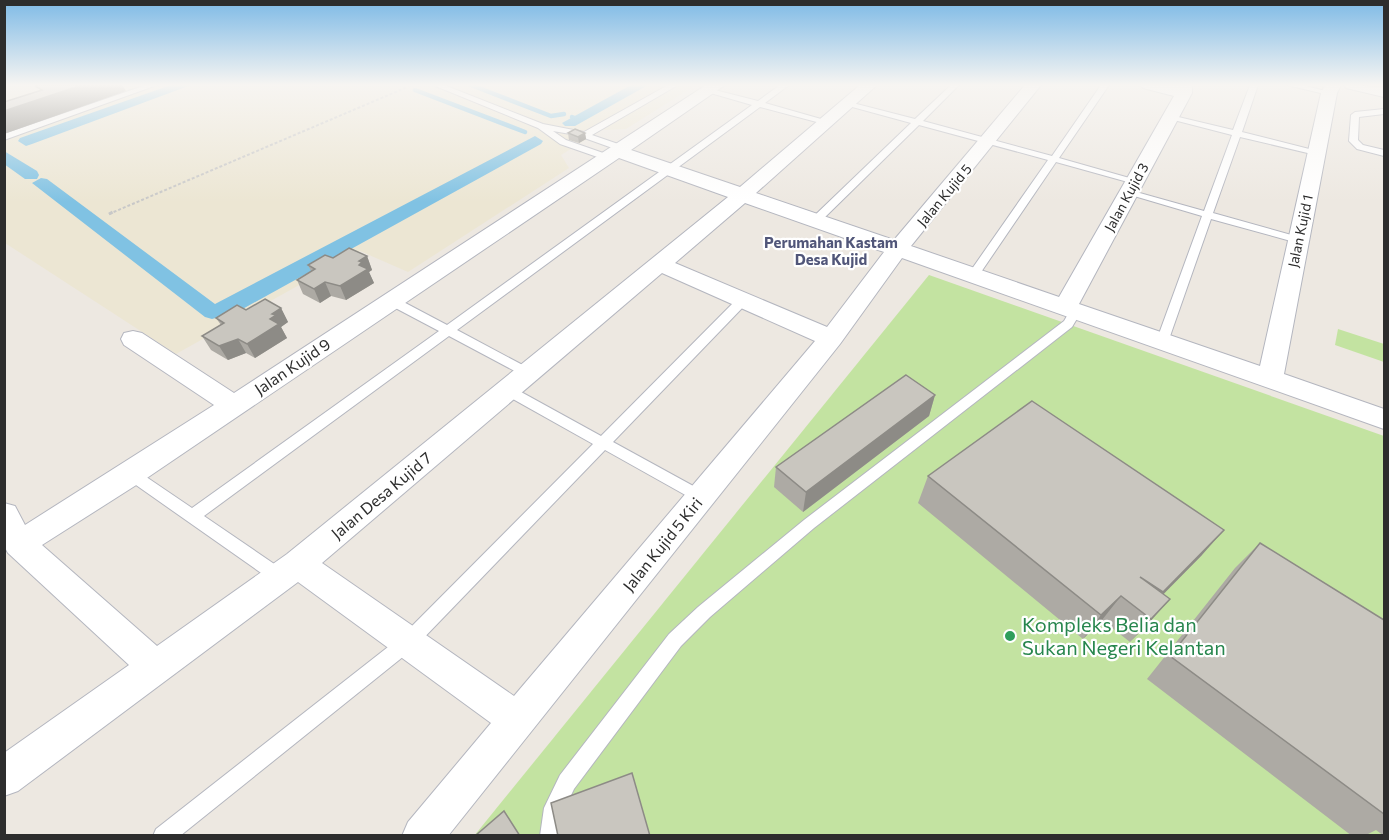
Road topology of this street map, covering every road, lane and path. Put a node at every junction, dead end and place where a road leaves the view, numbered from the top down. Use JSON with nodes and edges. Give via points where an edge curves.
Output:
{"nodes":[{"id":1,"x":41,"y":124,"type":"edge"},
{"id":2,"x":320,"y":124,"type":"edge"},
{"id":3,"x":536,"y":124,"type":"edge"},
{"id":4,"x":604,"y":124,"type":"edge"},
{"id":5,"x":657,"y":124,"type":"edge"},
{"id":6,"x":731,"y":124,"type":"edge"},
{"id":7,"x":824,"y":124,"type":"edge"},
{"id":8,"x":915,"y":124,"type":"edge"},
{"id":9,"x":930,"y":124,"type":"edge"},
{"id":10,"x":1002,"y":124,"type":"edge"},
{"id":11,"x":1079,"y":124,"type":"edge"},
{"id":12,"x":1167,"y":124,"type":"edge"},
{"id":13,"x":1198,"y":124,"type":"edge"},
{"id":14,"x":1240,"y":124,"type":"edge"},
{"id":15,"x":1323,"y":124,"type":"edge"},
{"id":16,"x":1354,"y":124,"type":"edge"},
{"id":17,"x":541,"y":126,"type":"junction"},
{"id":18,"x":1237,"y":133,"type":"junction"},
{"id":19,"x":585,"y":135,"type":"junction"},
{"id":20,"x":4,"y":137,"type":"edge"},
{"id":21,"x":990,"y":140,"type":"junction"},
{"id":22,"x":614,"y":152,"type":"junction"},
{"id":23,"x":1316,"y":152,"type":"junction"},
{"id":24,"x":1384,"y":153,"type":"edge"},
{"id":25,"x":1055,"y":159,"type":"junction"},
{"id":26,"x":670,"y":169,"type":"junction"},
{"id":27,"x":1132,"y":187,"type":"junction"},
{"id":28,"x":744,"y":194,"type":"junction"},
{"id":29,"x":109,"y":214,"type":"dead end"},
{"id":30,"x":1208,"y":215,"type":"junction"},
{"id":31,"x":816,"y":220,"type":"junction"},
{"id":32,"x":1298,"y":240,"type":"junction"},
{"id":33,"x":898,"y":249,"type":"junction"},
{"id":34,"x":659,"y":264,"type":"junction"},
{"id":35,"x":974,"y":276,"type":"junction"},
{"id":36,"x":390,"y":300,"type":"junction"},
{"id":37,"x":743,"y":300,"type":"junction"},
{"id":38,"x":1070,"y":310,"type":"junction"},
{"id":39,"x":448,"y":331,"type":"junction"},
{"id":40,"x":831,"y":338,"type":"junction"},
{"id":41,"x":133,"y":339,"type":"dead end"},
{"id":42,"x":1162,"y":342,"type":"junction"},
{"id":43,"x":1270,"y":379,"type":"junction"},
{"id":44,"x":518,"y":382,"type":"junction"},
{"id":45,"x":233,"y":405,"type":"junction"},
{"id":46,"x":1384,"y":419,"type":"edge"},
{"id":47,"x":603,"y":443,"type":"junction"},
{"id":48,"x":131,"y":474,"type":"junction"},
{"id":49,"x":701,"y":497,"type":"junction"},
{"id":50,"x":4,"y":515,"type":"edge"},
{"id":51,"x":192,"y":517,"type":"junction"},
{"id":52,"x":19,"y":544,"type":"junction"},
{"id":53,"x":289,"y":570,"type":"junction"},
{"id":54,"x":408,"y":642,"type":"junction"},
{"id":55,"x":156,"y":668,"type":"junction"},
{"id":56,"x":517,"y":720,"type":"junction"},
{"id":57,"x":4,"y":777,"type":"edge"},
{"id":58,"x":163,"y":836,"type":"edge"},
{"id":59,"x":422,"y":836,"type":"edge"},
{"id":60,"x":550,"y":836,"type":"edge"}],
"edges":[{"from":1,"to":20,"type":"lane"},
{"from":2,"to":29,"type":"path"},
{"from":3,"to":17,"type":"lane"},
{"from":4,"to":19,"type":"lane"},
{"from":5,"to":22,"type":"street","name":"Jalan Kujid 9"},
{"from":6,"to":26,"type":"lane"},
{"from":7,"to":28,"type":"street","name":"Jalan Desa Kujid 7"},
{"from":8,"to":31,"type":"lane"},
{"from":9,"to":21,"type":"lane"},
{"from":10,"to":21,"type":"street","name":"Jalan Kujid 5"},
{"from":11,"to":25,"type":"lane"},
{"from":12,"to":27,"type":"street","name":"Jalan Kujid 3"},
{"from":13,"to":18,"type":"lane"},
{"from":14,"to":18,"type":"lane"},
{"from":15,"to":23,"type":"street","name":"Jalan Kujid 1"},
{"from":16,"to":24,"type":"lane","via":[[1353,141],[1360,147]]},
{"from":17,"to":19,"type":"lane"},
{"from":17,"to":22,"type":"lane","via":[[563,142]]},
{"from":18,"to":23,"type":"lane"},
{"from":18,"to":30,"type":"lane"},
{"from":19,"to":22,"type":"lane"},
{"from":21,"to":25,"type":"lane"},
{"from":21,"to":33,"type":"street","name":"Jalan Kujid 5"},
{"from":22,"to":26,"type":"street"},
{"from":22,"to":36,"type":"street","name":"Jalan Kujid 9"},
{"from":23,"to":32,"type":"street","name":"Jalan Kujid 1"},
{"from":25,"to":27,"type":"lane"},
{"from":25,"to":35,"type":"lane"},
{"from":26,"to":28,"type":"street"},
{"from":26,"to":39,"type":"lane"},
{"from":27,"to":30,"type":"lane"},
{"from":27,"to":38,"type":"street","name":"Jalan Kujid 3"},
{"from":28,"to":31,"type":"street"},
{"from":28,"to":34,"type":"street","name":"Jalan Desa Kujid 7"},
{"from":30,"to":32,"type":"lane"},
{"from":30,"to":42,"type":"lane"},
{"from":31,"to":33,"type":"street"},
{"from":32,"to":43,"type":"street","name":"Jalan Kujid 1"},
{"from":33,"to":35,"type":"street"},
{"from":33,"to":40,"type":"street","name":"Jalan Kujid 5 Kiri"},
{"from":34,"to":37,"type":"street"},
{"from":34,"to":44,"type":"street","name":"Jalan Desa Kujid 7"},
{"from":35,"to":38,"type":"street"},
{"from":36,"to":39,"type":"lane"},
{"from":36,"to":45,"type":"street","name":"Jalan Kujid 9"},
{"from":37,"to":40,"type":"street"},
{"from":37,"to":47,"type":"lane"},
{"from":38,"to":42,"type":"street"},
{"from":38,"to":60,"type":"lane","via":[[1068,324],[809,524],[675,640],[567,782],[554,804]]},
{"from":39,"to":44,"type":"lane"},
{"from":39,"to":51,"type":"lane"},
{"from":40,"to":49,"type":"street","name":"Jalan Kujid 5 Kiri"},
{"from":41,"to":45,"type":"street"},
{"from":42,"to":43,"type":"street"},
{"from":43,"to":46,"type":"street"},
{"from":44,"to":47,"type":"lane"},
{"from":44,"to":53,"type":"street","name":"Jalan Desa Kujid 7"},
{"from":45,"to":48,"type":"street","name":"Jalan Kujid 9"},
{"from":47,"to":49,"type":"lane"},
{"from":47,"to":54,"type":"lane"},
{"from":48,"to":51,"type":"lane"},
{"from":48,"to":52,"type":"street","name":"Jalan Kujid 9"},
{"from":49,"to":56,"type":"street","name":"Jalan Kujid 5 Kiri"},
{"from":50,"to":52,"type":"street"},
{"from":51,"to":53,"type":"lane"},
{"from":52,"to":55,"type":"street"},
{"from":53,"to":54,"type":"street"},
{"from":53,"to":55,"type":"street","name":"Jalan Desa Kujid 7"},
{"from":54,"to":56,"type":"street"},
{"from":54,"to":58,"type":"lane"},
{"from":55,"to":57,"type":"street","name":"Jalan Desa Kujid 7"},
{"from":56,"to":59,"type":"street","name":"Jalan Kujid 5 Kiri"}]}
